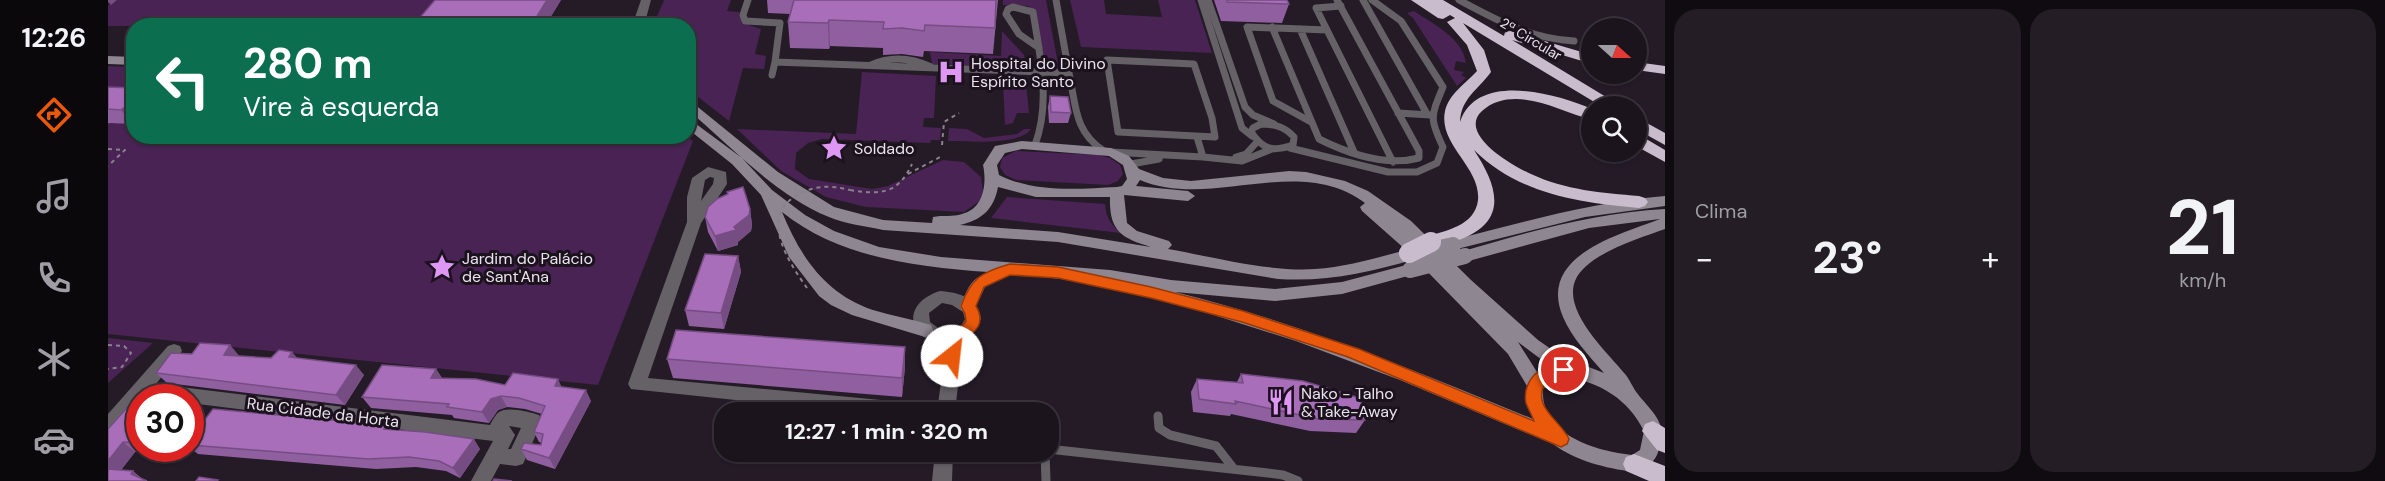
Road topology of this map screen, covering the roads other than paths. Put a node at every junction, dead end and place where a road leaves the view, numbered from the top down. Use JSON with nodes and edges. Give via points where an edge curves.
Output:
{"nodes":[{"id":1,"x":646,"y":0,"type":"edge"},
{"id":2,"x":748,"y":0,"type":"edge"},
{"id":3,"x":1056,"y":0,"type":"edge"},
{"id":4,"x":1201,"y":0,"type":"edge"},
{"id":5,"x":1208,"y":0,"type":"edge"},
{"id":6,"x":1363,"y":0,"type":"edge"},
{"id":7,"x":1372,"y":0,"type":"edge"},
{"id":8,"x":1418,"y":0,"type":"edge"},
{"id":9,"x":1434,"y":0,"type":"edge"},
{"id":10,"x":1459,"y":0,"type":"edge"},
{"id":11,"x":1339,"y":3,"type":"edge"},
{"id":12,"x":640,"y":18,"type":"edge"},
{"id":13,"x":1457,"y":19,"type":"junction"},
{"id":14,"x":1272,"y":27,"type":"junction"},
{"id":15,"x":1300,"y":29,"type":"junction"},
{"id":16,"x":1327,"y":30,"type":"junction"},
{"id":17,"x":1574,"y":41,"type":"dead end"},
{"id":18,"x":1039,"y":48,"type":"junction"},
{"id":19,"x":108,"y":50,"type":"edge"},
{"id":20,"x":126,"y":51,"type":"edge"},
{"id":21,"x":1581,"y":57,"type":"edge"},
{"id":22,"x":108,"y":60,"type":"edge"},
{"id":23,"x":126,"y":61,"type":"edge"},
{"id":24,"x":775,"y":62,"type":"junction"},
{"id":25,"x":1647,"y":68,"type":"edge"},
{"id":26,"x":1665,"y":70,"type":"edge"},
{"id":27,"x":1041,"y":72,"type":"junction"},
{"id":28,"x":1069,"y":73,"type":"junction"},
{"id":29,"x":772,"y":75,"type":"dead end"},
{"id":30,"x":1593,"y":96,"type":"edge"},
{"id":31,"x":1581,"y":103,"type":"edge"},
{"id":32,"x":696,"y":111,"type":"edge"},
{"id":33,"x":1581,"y":111,"type":"edge"},
{"id":34,"x":1398,"y":113,"type":"junction"},
{"id":35,"x":1429,"y":115,"type":"junction"},
{"id":36,"x":1311,"y":122,"type":"junction"},
{"id":37,"x":1274,"y":124,"type":"junction"},
{"id":38,"x":696,"y":128,"type":"edge"},
{"id":39,"x":1647,"y":129,"type":"edge"},
{"id":40,"x":1197,"y":137,"type":"junction"},
{"id":41,"x":1294,"y":137,"type":"junction"},
{"id":42,"x":1254,"y":139,"type":"junction"},
{"id":43,"x":1665,"y":140,"type":"edge"},
{"id":44,"x":1035,"y":145,"type":"junction"},
{"id":45,"x":1647,"y":145,"type":"edge"},
{"id":46,"x":1290,"y":148,"type":"junction"},
{"id":47,"x":1272,"y":149,"type":"junction"},
{"id":48,"x":1108,"y":152,"type":"junction"},
{"id":49,"x":1354,"y":152,"type":"junction"},
{"id":50,"x":1174,"y":156,"type":"junction"},
{"id":51,"x":1203,"y":157,"type":"junction"},
{"id":52,"x":1665,"y":157,"type":"edge"},
{"id":53,"x":1228,"y":159,"type":"junction"},
{"id":54,"x":1343,"y":160,"type":"junction"},
{"id":55,"x":1393,"y":162,"type":"junction"},
{"id":56,"x":1133,"y":168,"type":"junction"},
{"id":57,"x":993,"y":178,"type":"junction"},
{"id":58,"x":1120,"y":191,"type":"junction"},
{"id":59,"x":767,"y":193,"type":"junction"},
{"id":60,"x":1665,"y":201,"type":"edge"},
{"id":61,"x":1639,"y":202,"type":"junction"},
{"id":62,"x":831,"y":212,"type":"junction"},
{"id":63,"x":1665,"y":214,"type":"edge"},
{"id":64,"x":694,"y":222,"type":"dead end"},
{"id":65,"x":1665,"y":223,"type":"edge"},
{"id":66,"x":1459,"y":250,"type":"junction"},
{"id":67,"x":1408,"y":259,"type":"junction"},
{"id":68,"x":1225,"y":265,"type":"junction"},
{"id":69,"x":1010,"y":269,"type":"junction"},
{"id":70,"x":1058,"y":272,"type":"junction"},
{"id":71,"x":968,"y":306,"type":"junction"},
{"id":72,"x":930,"y":333,"type":"junction"},
{"id":73,"x":955,"y":338,"type":"junction"},
{"id":74,"x":174,"y":351,"type":"edge"},
{"id":75,"x":1580,"y":372,"type":"junction"},
{"id":76,"x":949,"y":375,"type":"junction"},
{"id":77,"x":144,"y":384,"type":"edge"},
{"id":78,"x":1535,"y":384,"type":"junction"},
{"id":79,"x":204,"y":397,"type":"edge"},
{"id":80,"x":821,"y":402,"type":"edge"},
{"id":81,"x":947,"y":402,"type":"edge"},
{"id":82,"x":1638,"y":404,"type":"junction"},
{"id":83,"x":126,"y":405,"type":"edge"},
{"id":84,"x":1158,"y":416,"type":"dead end"},
{"id":85,"x":108,"y":427,"type":"edge"},
{"id":86,"x":500,"y":434,"type":"junction"},
{"id":87,"x":1659,"y":437,"type":"edge"},
{"id":88,"x":1561,"y":439,"type":"junction"},
{"id":89,"x":1059,"y":450,"type":"edge"},
{"id":90,"x":495,"y":455,"type":"junction"},
{"id":91,"x":943,"y":462,"type":"edge"},
{"id":92,"x":1045,"y":462,"type":"edge"},
{"id":93,"x":1634,"y":464,"type":"junction"},
{"id":94,"x":1234,"y":469,"type":"junction"},
{"id":95,"x":1665,"y":477,"type":"edge"},
{"id":96,"x":481,"y":481,"type":"edge"},
{"id":97,"x":942,"y":481,"type":"edge"},
{"id":98,"x":1046,"y":481,"type":"edge"},
{"id":99,"x":1298,"y":481,"type":"edge"}],
"edges":[{"from":1,"to":12,"type":"street"},
{"from":2,"to":24,"type":"lane","via":[[745,21],[780,23]]},
{"from":3,"to":28,"type":"lane"},
{"from":4,"to":42,"type":"lane","via":[[1242,128]]},
{"from":5,"to":37,"type":"lane","via":[[1245,107]]},
{"from":6,"to":35,"type":"lane"},
{"from":7,"to":35,"type":"lane","via":[[1401,21],[1443,87]]},
{"from":8,"to":13,"type":"highway","name":"2ª Circular"},
{"from":9,"to":13,"type":"highway","name":"2ª Circular"},
{"from":10,"to":17,"type":"lane","via":[[1521,30],[1556,42]]},
{"from":11,"to":16,"type":"lane","via":[[1317,7]]},
{"from":11,"to":34,"type":"lane"},
{"from":13,"to":21,"type":"highway","via":[[1480,21],[1528,42]]},
{"from":13,"to":30,"type":"highway","name":"2ª Circular"},
{"from":13,"to":31,"type":"highway","name":"2ª Circular"},
{"from":13,"to":67,"type":"highway","bridge":true,"via":[[1473,41],[1484,72],[1460,96],[1453,111],[1453,126],[1481,171],[1487,187],[1487,204],[1481,218],[1468,230],[1431,242]]},
{"from":14,"to":15,"type":"lane"},
{"from":14,"to":36,"type":"lane"},
{"from":14,"to":36,"type":"lane","via":[[1247,27],[1272,101]]},
{"from":15,"to":16,"type":"lane"},
{"from":15,"to":49,"type":"lane"},
{"from":16,"to":55,"type":"lane"},
{"from":18,"to":18,"type":"lane","via":[[1034,12],[1008,9],[1010,24]]},
{"from":18,"to":27,"type":"lane"},
{"from":19,"to":20,"type":"main road"},
{"from":22,"to":23,"type":"main road"},
{"from":24,"to":27,"type":"lane","via":[[870,66],[886,60],[919,61],[934,69]]},
{"from":24,"to":29,"type":"lane"},
{"from":25,"to":26,"type":"highway"},
{"from":27,"to":28,"type":"lane"},
{"from":27,"to":44,"type":"lane","via":[[1044,115]]},
{"from":28,"to":48,"type":"lane","via":[[1081,130],[1092,143]]},
{"from":32,"to":62,"type":"main road","via":[[793,190]]},
{"from":33,"to":61,"type":"highway","via":[[1557,101],[1503,96],[1477,106],[1468,126],[1472,137],[1502,166],[1536,185],[1566,194]]},
{"from":34,"to":35,"type":"lane"},
{"from":34,"to":55,"type":"lane","via":[[1419,155],[1413,160]]},
{"from":35,"to":54,"type":"lane","via":[[1443,147],[1437,163],[1429,169],[1388,172]]},
{"from":36,"to":49,"type":"lane","via":[[1319,139]]},
{"from":37,"to":41,"type":"lane"},
{"from":37,"to":42,"type":"lane","via":[[1253,128]]},
{"from":38,"to":59,"type":"main road","via":[[737,161]]},
{"from":39,"to":43,"type":"highway"},
{"from":40,"to":40,"type":"lane","via":[[1215,137],[1194,64],[1107,60],[1118,132]]},
{"from":40,"to":51,"type":"lane"},
{"from":41,"to":46,"type":"lane"},
{"from":41,"to":54,"type":"lane","via":[[1308,147]]},
{"from":42,"to":47,"type":"lane"},
{"from":42,"to":53,"type":"lane","via":[[1246,153]]},
{"from":44,"to":48,"type":"main road"},
{"from":44,"to":57,"type":"main road","via":[[1000,149],[990,165]]},
{"from":45,"to":52,"type":"highway"},
{"from":46,"to":47,"type":"lane"},
{"from":46,"to":54,"type":"lane"},
{"from":47,"to":53,"type":"lane","via":[[1242,161]]},
{"from":48,"to":50,"type":"lane"},
{"from":48,"to":56,"type":"main road","via":[[1124,157]]},
{"from":49,"to":55,"type":"lane"},
{"from":50,"to":51,"type":"lane"},
{"from":50,"to":56,"type":"lane"},
{"from":51,"to":53,"type":"lane"},
{"from":56,"to":58,"type":"main road","via":[[1134,179]]},
{"from":56,"to":75,"type":"main road","via":[[1161,183],[1191,186],[1290,176],[1340,184],[1363,194],[1406,225],[1532,345]]},
{"from":57,"to":58,"type":"main road","via":[[1031,191]]},
{"from":57,"to":62,"type":"main road","via":[[986,205],[967,218],[949,221]]},
{"from":58,"to":68,"type":"main road","via":[[1117,222],[1128,232],[1218,258]]},
{"from":58,"to":78,"type":"main road","via":[[1195,196],[1294,186],[1325,190],[1357,201],[1394,229],[1514,349]]},
{"from":59,"to":69,"type":"main road","via":[[800,219],[829,235],[878,252]]},
{"from":59,"to":72,"type":"main road","via":[[802,265],[823,290],[852,308]]},
{"from":60,"to":61,"type":"main road"},
{"from":61,"to":66,"type":"main road","via":[[1593,210]]},
{"from":62,"to":68,"type":"main road","via":[[884,225],[1058,237]]},
{"from":63,"to":66,"type":"main road","via":[[1605,221]]},
{"from":64,"to":80,"type":"street","via":[[637,384]]},
{"from":65,"to":82,"type":"main road","via":[[1607,245],[1578,264],[1568,275],[1564,288],[1571,316]]},
{"from":66,"to":67,"type":"main road","bridge":true},
{"from":67,"to":68,"type":"main road","via":[[1313,275]]},
{"from":67,"to":70,"type":"main road","via":[[1342,288],[1275,295]]},
{"from":69,"to":70,"type":"main road"},
{"from":69,"to":71,"type":"main road","via":[[979,284]]},
{"from":70,"to":88,"type":"main road","via":[[1220,310],[1353,353]]},
{"from":71,"to":72,"type":"street","via":[[951,297],[930,300],[919,314],[920,323]]},
{"from":71,"to":73,"type":"street","via":[[973,313],[970,328]]},
{"from":72,"to":73,"type":"street","via":[[944,339]]},
{"from":72,"to":76,"type":"street","via":[[944,356]]},
{"from":73,"to":76,"type":"street"},
{"from":74,"to":77,"type":"street"},
{"from":75,"to":78,"type":"main road","via":[[1551,372]]},
{"from":75,"to":82,"type":"main road","via":[[1610,384]]},
{"from":76,"to":81,"type":"street"},
{"from":78,"to":88,"type":"main road","via":[[1534,404]]},
{"from":79,"to":86,"type":"street","name":"Rua Cidade da Horta"},
{"from":82,"to":87,"type":"main road"},
{"from":83,"to":85,"type":"street"},
{"from":84,"to":94,"type":"lane","via":[[1159,428],[1170,435],[1216,446]]},
{"from":86,"to":90,"type":"street"},
{"from":86,"to":90,"type":"street","via":[[504,418],[533,421],[516,459]]},
{"from":87,"to":93,"type":"main road","via":[[1648,455]]},
{"from":88,"to":93,"type":"main road","via":[[1596,457]]},
{"from":89,"to":94,"type":"lane"},
{"from":90,"to":96,"type":"street"},
{"from":91,"to":97,"type":"street"},
{"from":92,"to":98,"type":"lane"},
{"from":93,"to":95,"type":"highway"},
{"from":94,"to":99,"type":"lane","via":[[1283,475]]}]}
